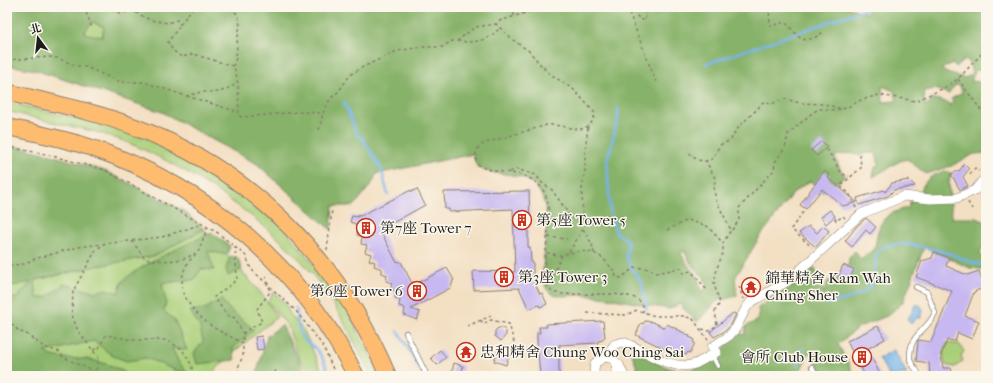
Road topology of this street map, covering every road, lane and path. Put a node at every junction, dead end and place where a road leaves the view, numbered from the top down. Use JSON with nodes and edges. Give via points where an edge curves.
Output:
{"nodes":[{"id":1,"x":84,"y":7,"type":"edge"},
{"id":2,"x":101,"y":7,"type":"edge"},
{"id":3,"x":193,"y":7,"type":"edge"},
{"id":4,"x":231,"y":7,"type":"edge"},
{"id":5,"x":513,"y":7,"type":"edge"},
{"id":6,"x":627,"y":7,"type":"edge"},
{"id":7,"x":646,"y":7,"type":"edge"},
{"id":8,"x":769,"y":7,"type":"edge"},
{"id":9,"x":540,"y":8,"type":"edge"},
{"id":10,"x":514,"y":16,"type":"junction"},
{"id":11,"x":496,"y":24,"type":"junction"},
{"id":12,"x":180,"y":26,"type":"junction"},
{"id":13,"x":92,"y":28,"type":"dead end"},
{"id":14,"x":500,"y":28,"type":"junction"},
{"id":15,"x":823,"y":32,"type":"dead end"},
{"id":16,"x":457,"y":41,"type":"junction"},
{"id":17,"x":986,"y":49,"type":"edge"},
{"id":18,"x":7,"y":60,"type":"edge"},
{"id":19,"x":549,"y":65,"type":"dead end"},
{"id":20,"x":233,"y":66,"type":"junction"},
{"id":21,"x":543,"y":67,"type":"junction"},
{"id":22,"x":958,"y":79,"type":"junction"},
{"id":23,"x":656,"y":82,"type":"dead end"},
{"id":24,"x":238,"y":84,"type":"junction"},
{"id":25,"x":7,"y":92,"type":"edge"},
{"id":26,"x":186,"y":96,"type":"junction"},
{"id":27,"x":841,"y":109,"type":"junction"},
{"id":28,"x":235,"y":111,"type":"dead end"},
{"id":29,"x":324,"y":113,"type":"junction"},
{"id":30,"x":986,"y":116,"type":"edge"},
{"id":31,"x":7,"y":126,"type":"edge"},
{"id":32,"x":588,"y":127,"type":"junction"},
{"id":33,"x":319,"y":130,"type":"dead end"},
{"id":34,"x":7,"y":147,"type":"edge"},
{"id":35,"x":827,"y":149,"type":"dead end"},
{"id":36,"x":690,"y":153,"type":"dead end"},
{"id":37,"x":860,"y":154,"type":"dead end"},
{"id":38,"x":706,"y":161,"type":"junction"},
{"id":39,"x":976,"y":168,"type":"dead end"},
{"id":40,"x":510,"y":172,"type":"junction"},
{"id":41,"x":970,"y":174,"type":"dead end"},
{"id":42,"x":849,"y":176,"type":"junction"},
{"id":43,"x":986,"y":177,"type":"edge"},
{"id":44,"x":966,"y":200,"type":"dead end"},
{"id":45,"x":857,"y":209,"type":"dead end"},
{"id":46,"x":972,"y":209,"type":"dead end"},
{"id":47,"x":332,"y":210,"type":"dead end"},
{"id":48,"x":803,"y":212,"type":"dead end"},
{"id":49,"x":203,"y":224,"type":"junction"},
{"id":50,"x":583,"y":224,"type":"junction"},
{"id":51,"x":208,"y":228,"type":"junction"},
{"id":52,"x":583,"y":229,"type":"junction"},
{"id":53,"x":667,"y":230,"type":"dead end"},
{"id":54,"x":732,"y":230,"type":"junction"},
{"id":55,"x":801,"y":232,"type":"dead end"},
{"id":56,"x":798,"y":234,"type":"junction"},
{"id":57,"x":548,"y":237,"type":"junction"},
{"id":58,"x":807,"y":237,"type":"dead end"},
{"id":59,"x":567,"y":239,"type":"dead end"},
{"id":60,"x":805,"y":240,"type":"junction"},
{"id":61,"x":132,"y":241,"type":"junction"},
{"id":62,"x":105,"y":243,"type":"junction"},
{"id":63,"x":723,"y":243,"type":"junction"},
{"id":64,"x":235,"y":246,"type":"junction"},
{"id":65,"x":198,"y":250,"type":"junction"},
{"id":66,"x":814,"y":250,"type":"dead end"},
{"id":67,"x":326,"y":252,"type":"dead end"},
{"id":68,"x":569,"y":252,"type":"junction"},
{"id":69,"x":546,"y":253,"type":"junction"},
{"id":70,"x":594,"y":253,"type":"junction"},
{"id":71,"x":562,"y":255,"type":"junction"},
{"id":72,"x":7,"y":272,"type":"edge"},
{"id":73,"x":265,"y":273,"type":"dead end"},
{"id":74,"x":546,"y":284,"type":"junction"},
{"id":75,"x":738,"y":286,"type":"dead end"},
{"id":76,"x":916,"y":287,"type":"dead end"},
{"id":77,"x":707,"y":290,"type":"dead end"},
{"id":78,"x":749,"y":305,"type":"junction"},
{"id":79,"x":643,"y":312,"type":"junction"},
{"id":80,"x":587,"y":313,"type":"dead end"},
{"id":81,"x":491,"y":316,"type":"dead end"},
{"id":82,"x":7,"y":320,"type":"edge"},
{"id":83,"x":481,"y":320,"type":"junction"},
{"id":84,"x":468,"y":326,"type":"dead end"},
{"id":85,"x":702,"y":329,"type":"junction"},
{"id":86,"x":406,"y":334,"type":"dead end"},
{"id":87,"x":243,"y":335,"type":"junction"},
{"id":88,"x":514,"y":342,"type":"dead end"},
{"id":89,"x":243,"y":344,"type":"junction"},
{"id":90,"x":93,"y":350,"type":"junction"},
{"id":91,"x":712,"y":351,"type":"junction"},
{"id":92,"x":605,"y":357,"type":"junction"},
{"id":93,"x":718,"y":366,"type":"dead end"},
{"id":94,"x":812,"y":367,"type":"dead end"},
{"id":95,"x":275,"y":370,"type":"dead end"},
{"id":96,"x":617,"y":371,"type":"edge"},
{"id":97,"x":94,"y":375,"type":"edge"},
{"id":98,"x":194,"y":376,"type":"edge"},
{"id":99,"x":238,"y":376,"type":"edge"},
{"id":100,"x":276,"y":376,"type":"edge"},
{"id":101,"x":336,"y":376,"type":"edge"},
{"id":102,"x":356,"y":376,"type":"edge"},
{"id":103,"x":388,"y":376,"type":"edge"},
{"id":104,"x":427,"y":376,"type":"edge"},
{"id":105,"x":596,"y":376,"type":"edge"},
{"id":106,"x":623,"y":376,"type":"edge"},
{"id":107,"x":817,"y":376,"type":"edge"},
{"id":108,"x":919,"y":376,"type":"edge"}],
"edges":[{"from":1,"to":13,"type":"path"},
{"from":2,"to":12,"type":"path","via":[[121,13],[133,11],[150,20],[168,23],[177,20]]},
{"from":3,"to":12,"type":"path"},
{"from":4,"to":20,"type":"path","via":[[241,25],[237,56]]},
{"from":5,"to":10,"type":"path"},
{"from":6,"to":7,"type":"path","via":[[645,21]]},
{"from":6,"to":23,"type":"path"},
{"from":8,"to":15,"type":"path","via":[[770,26],[785,22],[805,40]]},
{"from":9,"to":10,"type":"path"},
{"from":10,"to":11,"type":"path"},
{"from":11,"to":14,"type":"path"},
{"from":11,"to":16,"type":"path","via":[[474,27]]},
{"from":12,"to":20,"type":"path","via":[[168,42],[175,53],[182,57],[193,54]]},
{"from":14,"to":16,"type":"path","via":[[486,40],[476,43]]},
{"from":14,"to":21,"type":"path","via":[[530,51]]},
{"from":16,"to":29,"type":"path","via":[[442,47],[397,51],[363,67],[350,75],[339,91],[330,98]]},
{"from":17,"to":22,"type":"path"},
{"from":18,"to":26,"type":"path","via":[[57,58],[120,82],[144,82]]},
{"from":19,"to":21,"type":"path"},
{"from":20,"to":24,"type":"path","via":[[238,73]]},
{"from":21,"to":32,"type":"path","via":[[591,106],[595,113]]},
{"from":22,"to":27,"type":"path","via":[[916,101],[879,95]]},
{"from":22,"to":30,"type":"path"},
{"from":24,"to":26,"type":"path","via":[[220,92],[206,91]]},
{"from":24,"to":29,"type":"path","via":[[239,116]]},
{"from":25,"to":103,"type":"highway","via":[[98,115],[152,133],[208,162],[246,188],[298,235],[338,284],[368,334]]},
{"from":26,"to":28,"type":"path"},
{"from":27,"to":38,"type":"path","via":[[825,104],[800,103],[785,99],[771,104],[763,102],[757,112],[734,131],[731,140],[720,145],[712,159]]},
{"from":27,"to":54,"type":"path","via":[[819,109],[788,134],[785,148],[775,162],[774,170],[739,208],[739,220]]},
{"from":29,"to":33,"type":"path"},
{"from":31,"to":102,"type":"highway","via":[[83,145],[114,156],[165,178],[216,211],[264,250],[297,286],[327,325]]},
{"from":32,"to":40,"type":"path","via":[[579,130],[547,124],[479,146],[476,156],[478,165]]},
{"from":32,"to":50,"type":"path","via":[[582,189]]},
{"from":34,"to":49,"type":"path","via":[[105,170]]},
{"from":35,"to":42,"type":"path","via":[[842,174]]},
{"from":36,"to":38,"type":"path","via":[[697,160]]},
{"from":37,"to":42,"type":"path","via":[[861,168]]},
{"from":38,"to":54,"type":"path","via":[[715,178],[714,192],[717,202]]},
{"from":39,"to":41,"type":"path"},
{"from":40,"to":50,"type":"path","via":[[516,169],[536,175],[552,190],[571,217]]},
{"from":40,"to":57,"type":"path","via":[[532,179],[544,191],[549,206]]},
{"from":42,"to":45,"type":"path","via":[[840,186],[849,193]]},
{"from":43,"to":78,"type":"street","via":[[975,190],[957,198],[904,196],[861,214],[788,281]]},
{"from":44,"to":46,"type":"path"},
{"from":47,"to":67,"type":"path"},
{"from":48,"to":56,"type":"path","via":[[791,227]]},
{"from":49,"to":51,"type":"path"},
{"from":49,"to":61,"type":"path","via":[[162,237]]},
{"from":50,"to":52,"type":"path"},
{"from":51,"to":64,"type":"path"},
{"from":51,"to":65,"type":"path"},
{"from":52,"to":68,"type":"path"},
{"from":52,"to":70,"type":"path"},
{"from":53,"to":63,"type":"path","via":[[688,220],[707,226]]},
{"from":54,"to":63,"type":"path"},
{"from":55,"to":56,"type":"path"},
{"from":56,"to":60,"type":"path"},
{"from":57,"to":59,"type":"path"},
{"from":57,"to":69,"type":"path"},
{"from":58,"to":60,"type":"path"},
{"from":60,"to":66,"type":"path"},
{"from":61,"to":62,"type":"path"},
{"from":61,"to":65,"type":"path","via":[[145,259],[188,258]]},
{"from":62,"to":72,"type":"path","via":[[34,258],[24,264],[12,265]]},
{"from":62,"to":90,"type":"path","via":[[96,250],[73,291],[74,323]]},
{"from":63,"to":85,"type":"path","via":[[723,253],[714,284],[720,303],[715,311],[717,325],[709,331]]},
{"from":64,"to":87,"type":"path","via":[[237,278],[214,297],[227,316],[235,318]]},
{"from":64,"to":101,"type":"path","via":[[246,256],[251,269],[296,311],[323,346]]},
{"from":65,"to":89,"type":"path","via":[[187,263],[181,279],[182,293],[216,329]]},
{"from":68,"to":70,"type":"path","via":[[577,250]]},
{"from":68,"to":71,"type":"path"},
{"from":69,"to":71,"type":"path"},
{"from":69,"to":74,"type":"path"},
{"from":70,"to":77,"type":"path","via":[[604,258],[615,270],[616,277],[621,278],[635,267],[650,269],[656,273],[681,268],[683,273],[690,271]]},
{"from":71,"to":74,"type":"path"},
{"from":73,"to":87,"type":"path","via":[[270,292],[257,309],[262,322]]},
{"from":74,"to":79,"type":"path","via":[[554,293],[630,296],[641,302]]},
{"from":75,"to":78,"type":"path"},
{"from":76,"to":108,"type":"lane","via":[[927,292],[935,313],[930,323],[912,342],[910,359]]},
{"from":78,"to":91,"type":"street","via":[[736,328]]},
{"from":79,"to":80,"type":"path","via":[[637,310],[626,315]]},
{"from":79,"to":85,"type":"path","via":[[655,316],[684,316],[693,319]]},
{"from":81,"to":83,"type":"path"},
{"from":82,"to":97,"type":"path","via":[[20,332],[60,352],[63,357]]},
{"from":83,"to":84,"type":"path"},
{"from":83,"to":88,"type":"path","via":[[484,324],[491,320],[509,324]]},
{"from":85,"to":91,"type":"path"},
{"from":86,"to":104,"type":"lane"},
{"from":87,"to":89,"type":"path"},
{"from":89,"to":99,"type":"path"},
{"from":90,"to":97,"type":"path","via":[[98,357]]},
{"from":90,"to":98,"type":"path","via":[[98,348],[106,335],[132,340],[166,340],[182,350],[191,364]]},
{"from":91,"to":92,"type":"street","via":[[695,364],[680,366],[620,342],[615,344]]},
{"from":91,"to":93,"type":"lane"},
{"from":92,"to":96,"type":"street","via":[[612,359]]},
{"from":92,"to":105,"type":"street","via":[[595,363]]},
{"from":94,"to":107,"type":"lane"},
{"from":95,"to":100,"type":"path"},
{"from":96,"to":106,"type":"street"}]}
